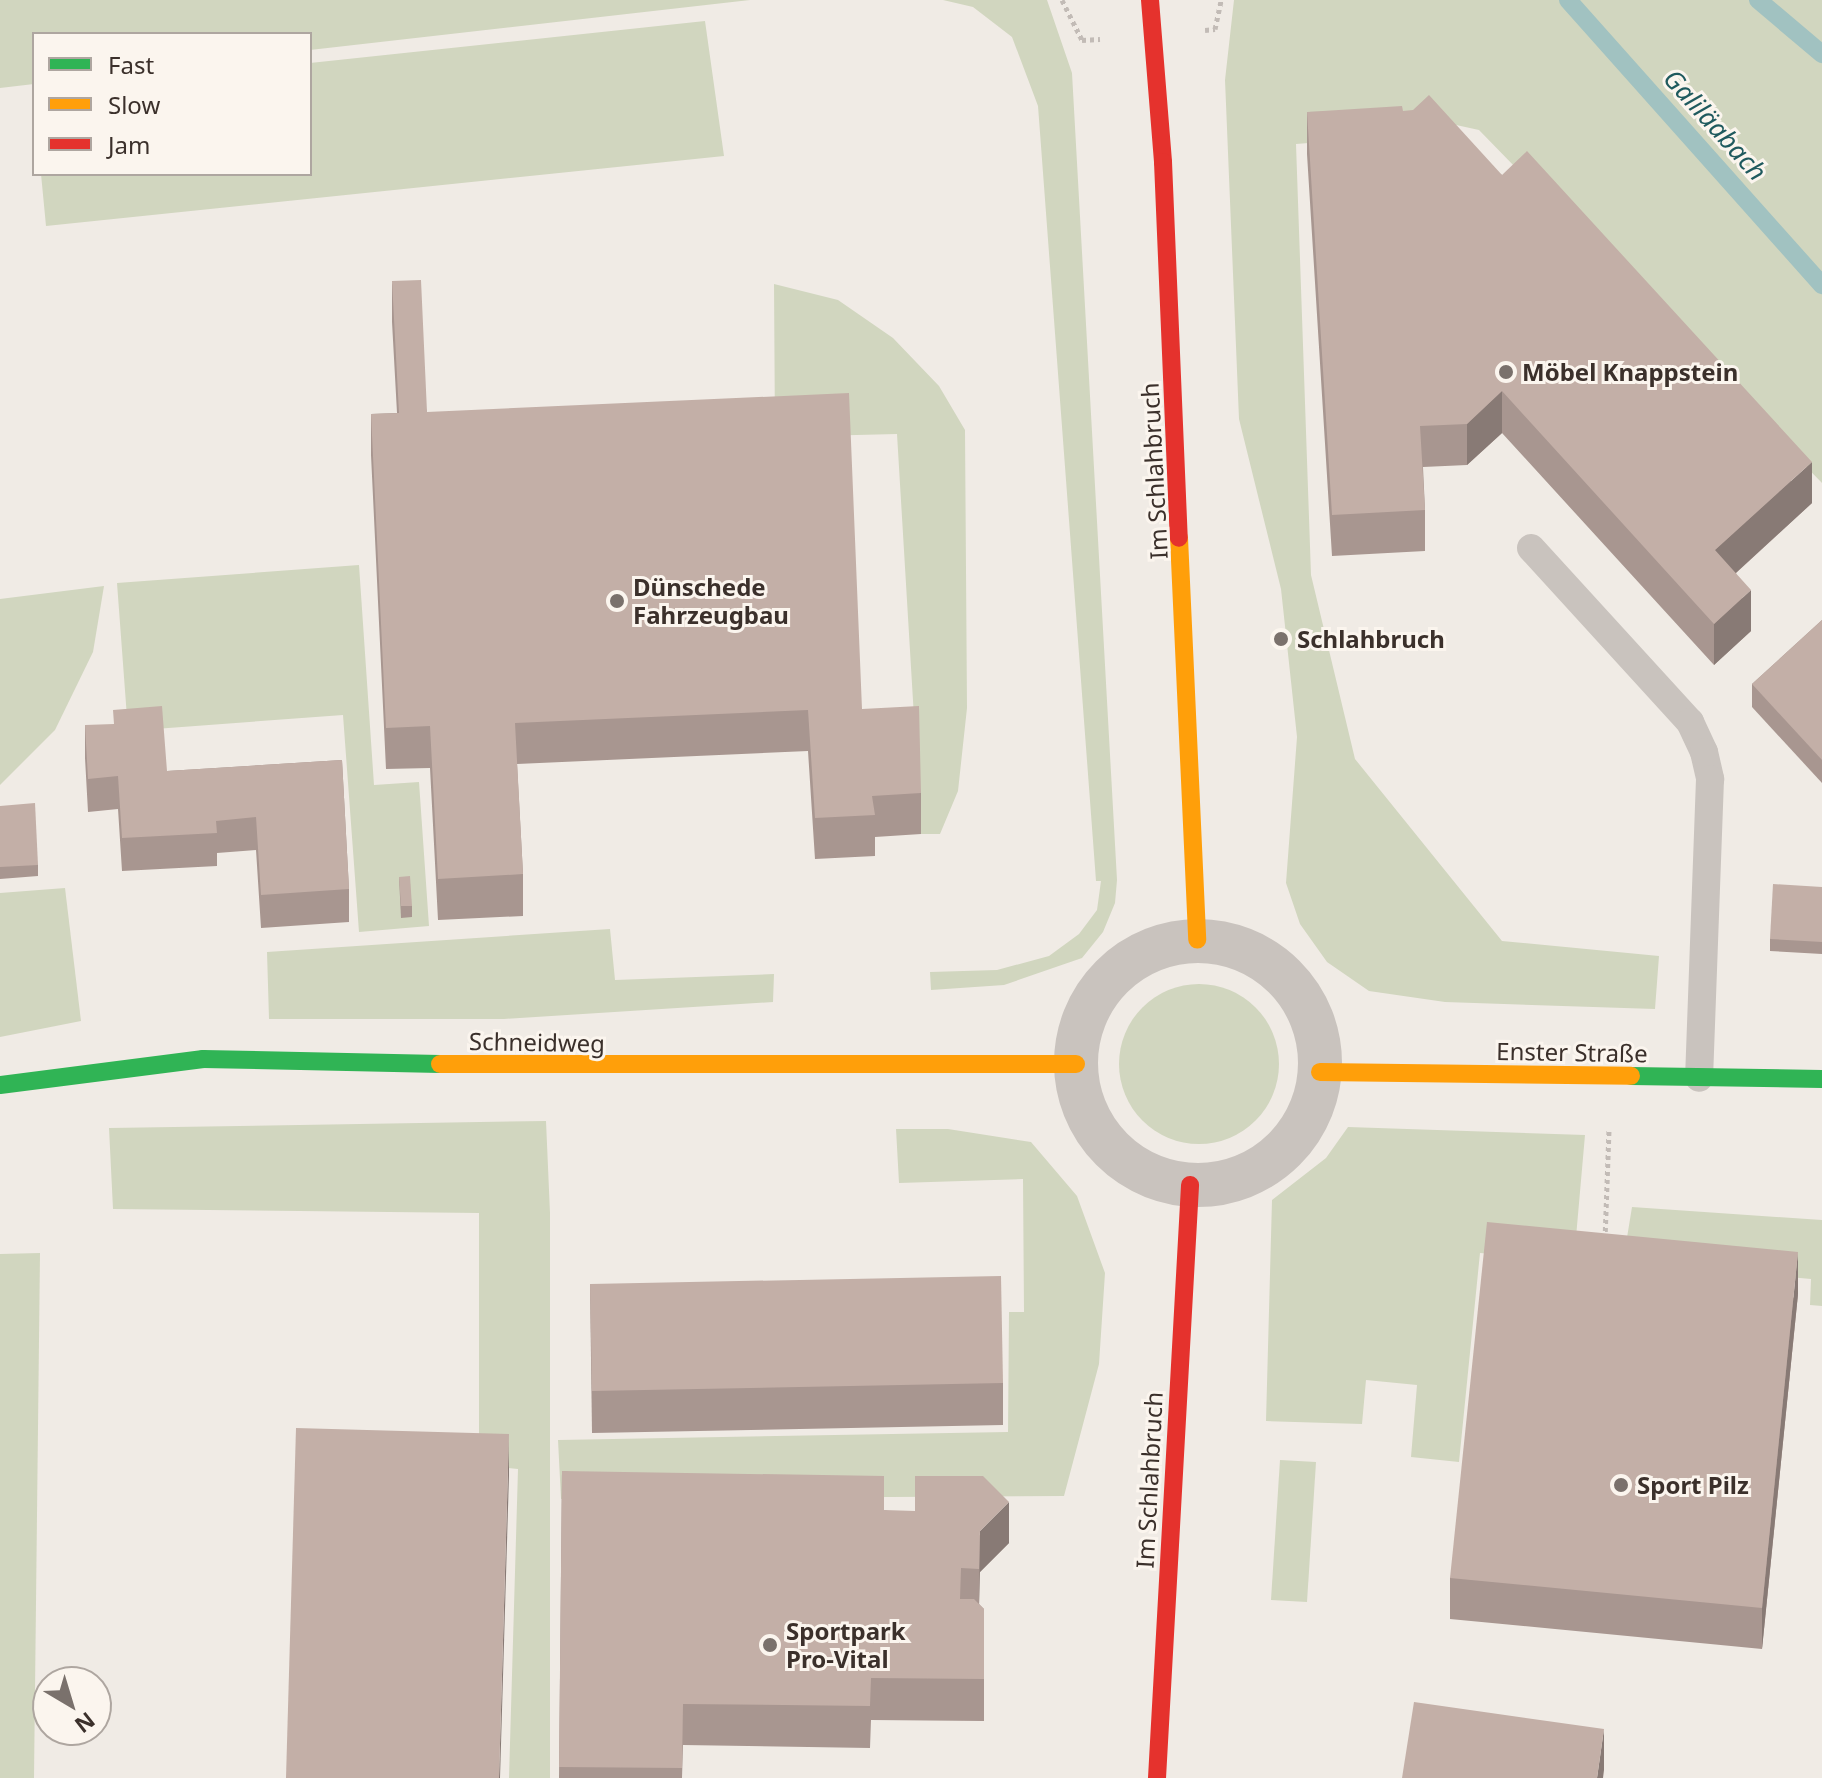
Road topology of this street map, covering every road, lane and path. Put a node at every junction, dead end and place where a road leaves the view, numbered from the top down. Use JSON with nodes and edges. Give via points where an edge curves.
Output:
{"nodes":[{"id":1,"x":1150,"y":0,"type":"edge"},
{"id":2,"x":1531,"y":548,"type":"dead end"},
{"id":3,"x":1197,"y":940,"type":"junction"},
{"id":4,"x":1076,"y":1064,"type":"junction"},
{"id":5,"x":1320,"y":1072,"type":"junction"},
{"id":6,"x":1610,"y":1076,"type":"junction"},
{"id":7,"x":1699,"y":1078,"type":"junction"},
{"id":8,"x":1822,"y":1079,"type":"edge"},
{"id":9,"x":0,"y":1085,"type":"edge"},
{"id":10,"x":1190,"y":1185,"type":"junction"},
{"id":11,"x":1605,"y":1246,"type":"edge"},
{"id":12,"x":1157,"y":1778,"type":"edge"}],
"edges":[{"from":1,"to":3,"type":"street","name":"Im Schlahbruch","via":[[1165,194]]},
{"from":2,"to":7,"type":"lane","via":[[1690,722],[1704,752],[1710,779]]},
{"from":3,"to":4,"type":"street","via":[[1149,951],[1119,970],[1096,997],[1081,1029]]},
{"from":3,"to":5,"type":"street","via":[[1253,953],[1283,973],[1314,1024]]},
{"from":4,"to":9,"type":"street","name":"Schneidweg","via":[[577,1067],[203,1059]]},
{"from":4,"to":10,"type":"street","via":[[1081,1100],[1097,1132],[1122,1159],[1153,1177]]},
{"from":5,"to":6,"type":"street","name":"Enster Straße"},
{"from":5,"to":10,"type":"street","via":[[1312,1109],[1292,1142],[1263,1167],[1228,1182]]},
{"from":6,"to":7,"type":"street","name":"Enster Straße"},
{"from":6,"to":11,"type":"path"},
{"from":7,"to":8,"type":"street","name":"Enster Straße"},
{"from":10,"to":12,"type":"street","name":"Im Schlahbruch"}]}
